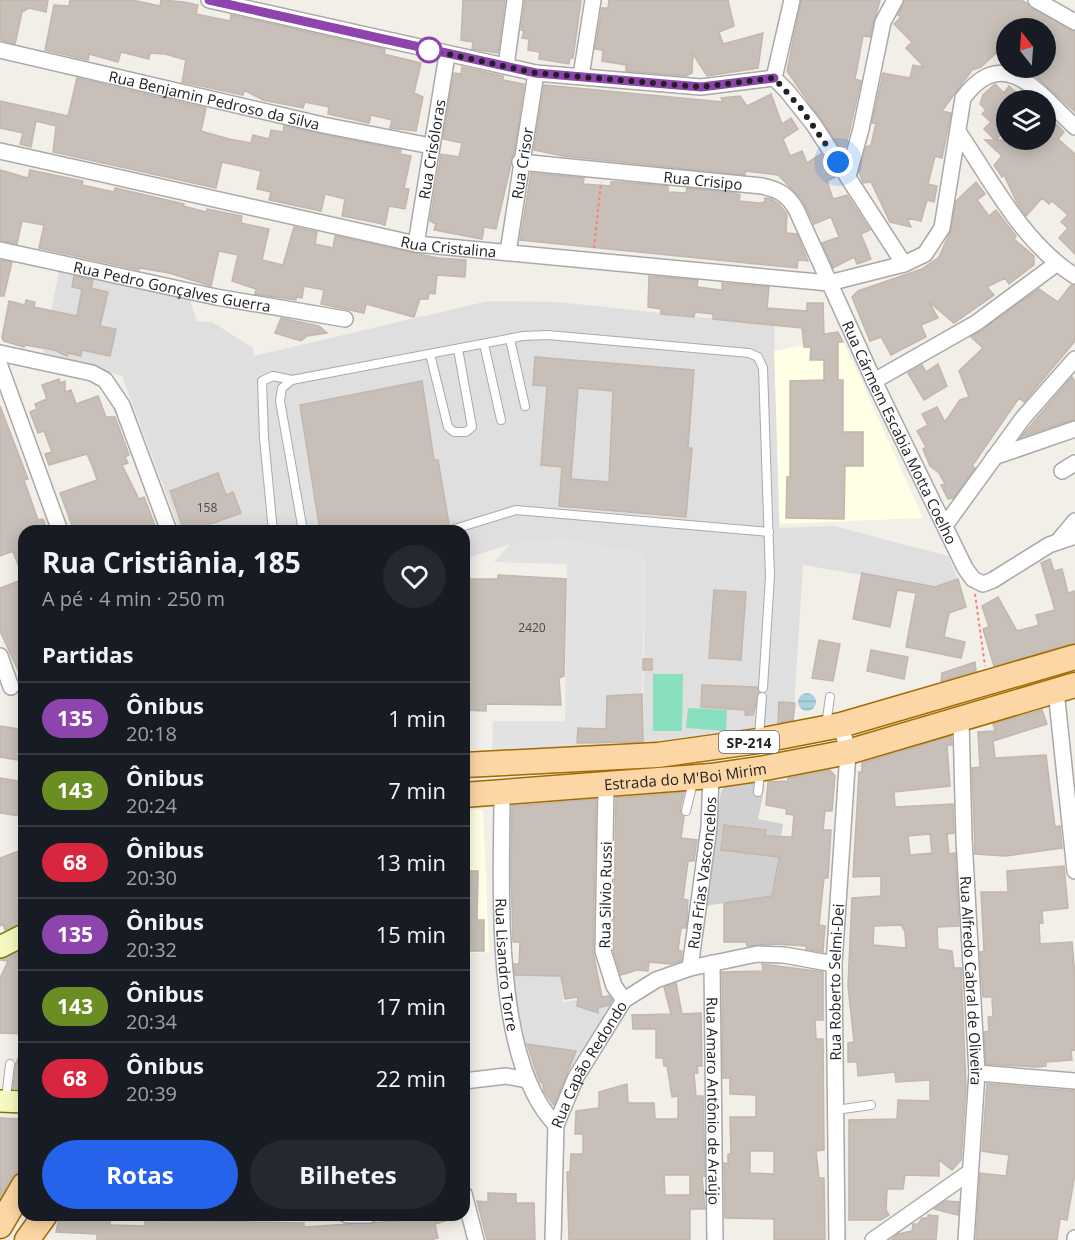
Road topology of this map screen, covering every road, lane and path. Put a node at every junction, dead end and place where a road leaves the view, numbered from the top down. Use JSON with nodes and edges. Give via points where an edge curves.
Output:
{"nodes":[{"id":1,"x":209,"y":0,"type":"edge"},
{"id":2,"x":515,"y":0,"type":"edge"},
{"id":3,"x":593,"y":0,"type":"edge"},
{"id":4,"x":792,"y":0,"type":"edge"},
{"id":5,"x":895,"y":0,"type":"edge"},
{"id":6,"x":1036,"y":0,"type":"edge"},
{"id":7,"x":1075,"y":22,"type":"edge"},
{"id":8,"x":0,"y":50,"type":"edge"},
{"id":9,"x":447,"y":55,"type":"junction"},
{"id":10,"x":506,"y":66,"type":"junction"},
{"id":11,"x":536,"y":73,"type":"junction"},
{"id":12,"x":580,"y":76,"type":"junction"},
{"id":13,"x":774,"y":78,"type":"junction"},
{"id":14,"x":1075,"y":127,"type":"edge"},
{"id":15,"x":959,"y":133,"type":"junction"},
{"id":16,"x":431,"y":146,"type":"junction"},
{"id":17,"x":0,"y":151,"type":"edge"},
{"id":18,"x":520,"y":162,"type":"junction"},
{"id":19,"x":603,"y":170,"type":"junction"},
{"id":20,"x":848,"y":176,"type":"junction"},
{"id":21,"x":416,"y":244,"type":"junction"},
{"id":22,"x":0,"y":250,"type":"edge"},
{"id":23,"x":508,"y":252,"type":"junction"},
{"id":24,"x":593,"y":260,"type":"junction"},
{"id":25,"x":904,"y":264,"type":"junction"},
{"id":26,"x":1056,"y":264,"type":"junction"},
{"id":27,"x":1075,"y":276,"type":"edge"},
{"id":28,"x":829,"y":283,"type":"junction"},
{"id":29,"x":345,"y":319,"type":"dead end"},
{"id":30,"x":510,"y":339,"type":"junction"},
{"id":31,"x":483,"y":344,"type":"junction"},
{"id":32,"x":458,"y":349,"type":"junction"},
{"id":33,"x":0,"y":353,"type":"edge"},
{"id":34,"x":430,"y":354,"type":"junction"},
{"id":35,"x":1075,"y":359,"type":"edge"},
{"id":36,"x":0,"y":366,"type":"edge"},
{"id":37,"x":292,"y":380,"type":"junction"},
{"id":38,"x":874,"y":381,"type":"junction"},
{"id":39,"x":525,"y":406,"type":"dead end"},
{"id":40,"x":501,"y":420,"type":"dead end"},
{"id":41,"x":1075,"y":429,"type":"edge"},
{"id":42,"x":994,"y":457,"type":"junction"},
{"id":43,"x":1075,"y":521,"type":"edge"},
{"id":44,"x":945,"y":524,"type":"junction"},
{"id":45,"x":58,"y":525,"type":"edge"},
{"id":46,"x":167,"y":525,"type":"edge"},
{"id":47,"x":272,"y":525,"type":"edge"},
{"id":48,"x":302,"y":525,"type":"edge"},
{"id":49,"x":467,"y":525,"type":"edge"},
{"id":50,"x":769,"y":532,"type":"junction"},
{"id":51,"x":1068,"y":538,"type":"edge"},
{"id":52,"x":973,"y":579,"type":"junction"},
{"id":53,"x":0,"y":656,"type":"edge"},
{"id":54,"x":1075,"y":657,"type":"edge"},
{"id":55,"x":987,"y":682,"type":"junction"},
{"id":56,"x":11,"y":687,"type":"dead end"},
{"id":57,"x":763,"y":688,"type":"dead end"},
{"id":58,"x":1066,"y":688,"type":"edge"},
{"id":59,"x":762,"y":697,"type":"dead end"},
{"id":60,"x":830,"y":697,"type":"dead end"},
{"id":61,"x":961,"y":720,"type":"junction"},
{"id":62,"x":834,"y":726,"type":"junction"},
{"id":63,"x":758,"y":741,"type":"junction"},
{"id":64,"x":848,"y":752,"type":"junction"},
{"id":65,"x":470,"y":764,"type":"edge"},
{"id":66,"x":702,"y":776,"type":"junction"},
{"id":67,"x":606,"y":785,"type":"junction"},
{"id":68,"x":502,"y":794,"type":"junction"},
{"id":69,"x":470,"y":795,"type":"edge"},
{"id":70,"x":686,"y":811,"type":"dead end"},
{"id":71,"x":1075,"y":871,"type":"edge"},
{"id":72,"x":18,"y":938,"type":"edge"},
{"id":73,"x":0,"y":947,"type":"edge"},
{"id":74,"x":712,"y":963,"type":"junction"},
{"id":75,"x":834,"y":964,"type":"junction"},
{"id":76,"x":690,"y":968,"type":"junction"},
{"id":77,"x":624,"y":1000,"type":"junction"},
{"id":78,"x":10,"y":1064,"type":"dead end"},
{"id":79,"x":977,"y":1073,"type":"junction"},
{"id":80,"x":470,"y":1080,"type":"edge"},
{"id":81,"x":527,"y":1080,"type":"junction"},
{"id":82,"x":1075,"y":1081,"type":"edge"},
{"id":83,"x":10,"y":1102,"type":"edge"},
{"id":84,"x":871,"y":1105,"type":"dead end"},
{"id":85,"x":836,"y":1110,"type":"junction"},
{"id":86,"x":556,"y":1125,"type":"junction"},
{"id":87,"x":970,"y":1172,"type":"junction"},
{"id":88,"x":18,"y":1194,"type":"edge"},
{"id":89,"x":4,"y":1214,"type":"edge"},
{"id":90,"x":470,"y":1217,"type":"edge"},
{"id":91,"x":41,"y":1221,"type":"edge"},
{"id":92,"x":27,"y":1240,"type":"edge"},
{"id":93,"x":476,"y":1240,"type":"edge"},
{"id":94,"x":553,"y":1240,"type":"edge"},
{"id":95,"x":715,"y":1240,"type":"edge"},
{"id":96,"x":837,"y":1240,"type":"edge"},
{"id":97,"x":873,"y":1240,"type":"edge"},
{"id":98,"x":966,"y":1240,"type":"edge"}],
"edges":[{"from":1,"to":9,"type":"street"},
{"from":2,"to":10,"type":"street"},
{"from":3,"to":12,"type":"street"},
{"from":4,"to":13,"type":"street"},
{"from":5,"to":20,"type":"street","via":[[882,22]]},
{"from":6,"to":7,"type":"street"},
{"from":8,"to":16,"type":"street","name":"Rua Benjamin Pedroso da Silva"},
{"from":9,"to":10,"type":"street"},
{"from":9,"to":16,"type":"street","name":"Rua Crisóloras"},
{"from":10,"to":11,"type":"street"},
{"from":11,"to":12,"type":"street"},
{"from":11,"to":18,"type":"street","name":"Rua Crisor"},
{"from":12,"to":13,"type":"street","via":[[701,87]]},
{"from":13,"to":20,"type":"street","via":[[814,125]]},
{"from":14,"to":15,"type":"street","name":"Rua Cristalina","via":[[1019,78],[1003,72],[975,82],[963,98]]},
{"from":15,"to":25,"type":"street","name":"Rua Cristalina","via":[[942,228],[925,254]]},
{"from":15,"to":26,"type":"street","via":[[1025,229]]},
{"from":16,"to":21,"type":"street","name":"Rua Crisóloras"},
{"from":17,"to":21,"type":"street","name":"Rua Cristalina"},
{"from":18,"to":19,"type":"street","name":"Rua Crisipo"},
{"from":18,"to":23,"type":"street","name":"Rua Crisor"},
{"from":19,"to":24,"type":"path"},
{"from":19,"to":28,"type":"street","name":"Rua Crisipo","via":[[780,190],[796,209]]},
{"from":20,"to":25,"type":"street"},
{"from":21,"to":23,"type":"street","name":"Rua Cristalina"},
{"from":22,"to":29,"type":"street","name":"Rua Pedro Gonçalves Guerra","via":[[216,297]]},
{"from":23,"to":24,"type":"street","name":"Rua Cristalina"},
{"from":24,"to":28,"type":"street","name":"Rua Cristalina"},
{"from":25,"to":28,"type":"street","name":"Rua Cristalina"},
{"from":26,"to":27,"type":"street"},
{"from":26,"to":38,"type":"street","via":[[976,323]]},
{"from":28,"to":38,"type":"street","name":"Rua Cármem Escabia Motta Coelho"},
{"from":30,"to":31,"type":"lane"},
{"from":30,"to":39,"type":"lane"},
{"from":30,"to":50,"type":"lane","via":[[548,335],[758,357],[763,368]]},
{"from":31,"to":32,"type":"lane"},
{"from":31,"to":40,"type":"lane"},
{"from":32,"to":34,"type":"lane"},
{"from":32,"to":34,"type":"lane","via":[[472,415],[472,427],[466,432],[454,432],[448,427]]},
{"from":33,"to":46,"type":"street","via":[[92,373],[105,380],[122,405]]},
{"from":34,"to":37,"type":"lane"},
{"from":35,"to":42,"type":"street"},
{"from":36,"to":45,"type":"street"},
{"from":37,"to":47,"type":"lane","via":[[266,376],[262,381]]},
{"from":37,"to":48,"type":"lane","via":[[282,388],[280,401]]},
{"from":38,"to":44,"type":"street","name":"Rua Cármem Escabia Motta Coelho"},
{"from":41,"to":42,"type":"street"},
{"from":42,"to":44,"type":"street"},
{"from":43,"to":51,"type":"street"},
{"from":44,"to":52,"type":"street","name":"Rua Cármem Escabia Motta Coelho"},
{"from":49,"to":50,"type":"lane","via":[[516,510]]},
{"from":50,"to":57,"type":"lane"},
{"from":51,"to":52,"type":"street","via":[[993,580],[983,584]]},
{"from":52,"to":55,"type":"path"},
{"from":53,"to":56,"type":"street"},
{"from":54,"to":55,"type":"main road","name":"Estrada do M'Boi Mirim","number":"SP-214"},
{"from":55,"to":62,"type":"main road","name":"Estrada do M'Boi Mirim","number":"SP-214"},
{"from":58,"to":61,"type":"main road","name":"Estrada do M'Boi Mirim","number":"SP-214"},
{"from":58,"to":71,"type":"street"},
{"from":59,"to":63,"type":"lane"},
{"from":60,"to":62,"type":"lane"},
{"from":61,"to":64,"type":"main road","name":"Estrada do M'Boi Mirim","number":"SP-214"},
{"from":61,"to":79,"type":"street","name":"Rua Alfredo Cabral de Oliveira"},
{"from":62,"to":63,"type":"main road","name":"Estrada do M'Boi Mirim","number":"SP-214"},
{"from":62,"to":64,"type":"street","name":"Rua Roberto Selmi-Dei"},
{"from":63,"to":65,"type":"main road","name":"Estrada do M'Boi Mirim","number":"SP-214","via":[[658,754],[571,755]]},
{"from":64,"to":66,"type":"main road","name":"Estrada do M'Boi Mirim","number":"SP-214","via":[[759,780]]},
{"from":64,"to":75,"type":"street","name":"Rua Roberto Selmi-Dei"},
{"from":66,"to":67,"type":"main road","name":"Estrada do M'Boi Mirim","number":"SP-214"},
{"from":66,"to":70,"type":"lane"},
{"from":66,"to":76,"type":"street","name":"Rua Frias Vasconcelos","via":[[709,827]]},
{"from":67,"to":68,"type":"main road","name":"Estrada do M'Boi Mirim","number":"SP-214"},
{"from":67,"to":77,"type":"street","name":"Rua Silvio Russi","via":[[603,951],[614,986]]},
{"from":68,"to":69,"type":"main road","name":"Estrada do M'Boi Mirim","number":"SP-214"},
{"from":68,"to":81,"type":"street","name":"Rua Lisandro Torre","via":[[504,961],[508,1001]]},
{"from":72,"to":73,"type":"street"},
{"from":74,"to":75,"type":"street","name":"Rua Capão Redondo","via":[[757,954]]},
{"from":74,"to":76,"type":"street","name":"Rua Capão Redondo"},
{"from":74,"to":95,"type":"street","name":"Rua Amaro Antônio de Araújo"},
{"from":75,"to":85,"type":"street","name":"Rua Roberto Selmi-Dei"},
{"from":76,"to":77,"type":"street","name":"Rua Capão Redondo","via":[[656,980]]},
{"from":77,"to":86,"type":"street","name":"Rua Capão Redondo","via":[[576,1077]]},
{"from":78,"to":83,"type":"lane"},
{"from":79,"to":82,"type":"street"},
{"from":79,"to":87,"type":"street","name":"Rua Alfredo Cabral de Oliveira"},
{"from":80,"to":81,"type":"street","via":[[506,1076]]},
{"from":81,"to":86,"type":"street","name":"Rua Lisandro Torre"},
{"from":84,"to":85,"type":"lane"},
{"from":85,"to":96,"type":"street","name":"Rua Roberto Selmi-Dei"},
{"from":86,"to":94,"type":"street","name":"Rua Capão Redondo"},
{"from":87,"to":97,"type":"street"},
{"from":87,"to":98,"type":"street","name":"Rua Alfredo Cabral de Oliveira"},
{"from":88,"to":89,"type":"main road"},
{"from":90,"to":93,"type":"street"},
{"from":91,"to":92,"type":"main road"}]}
